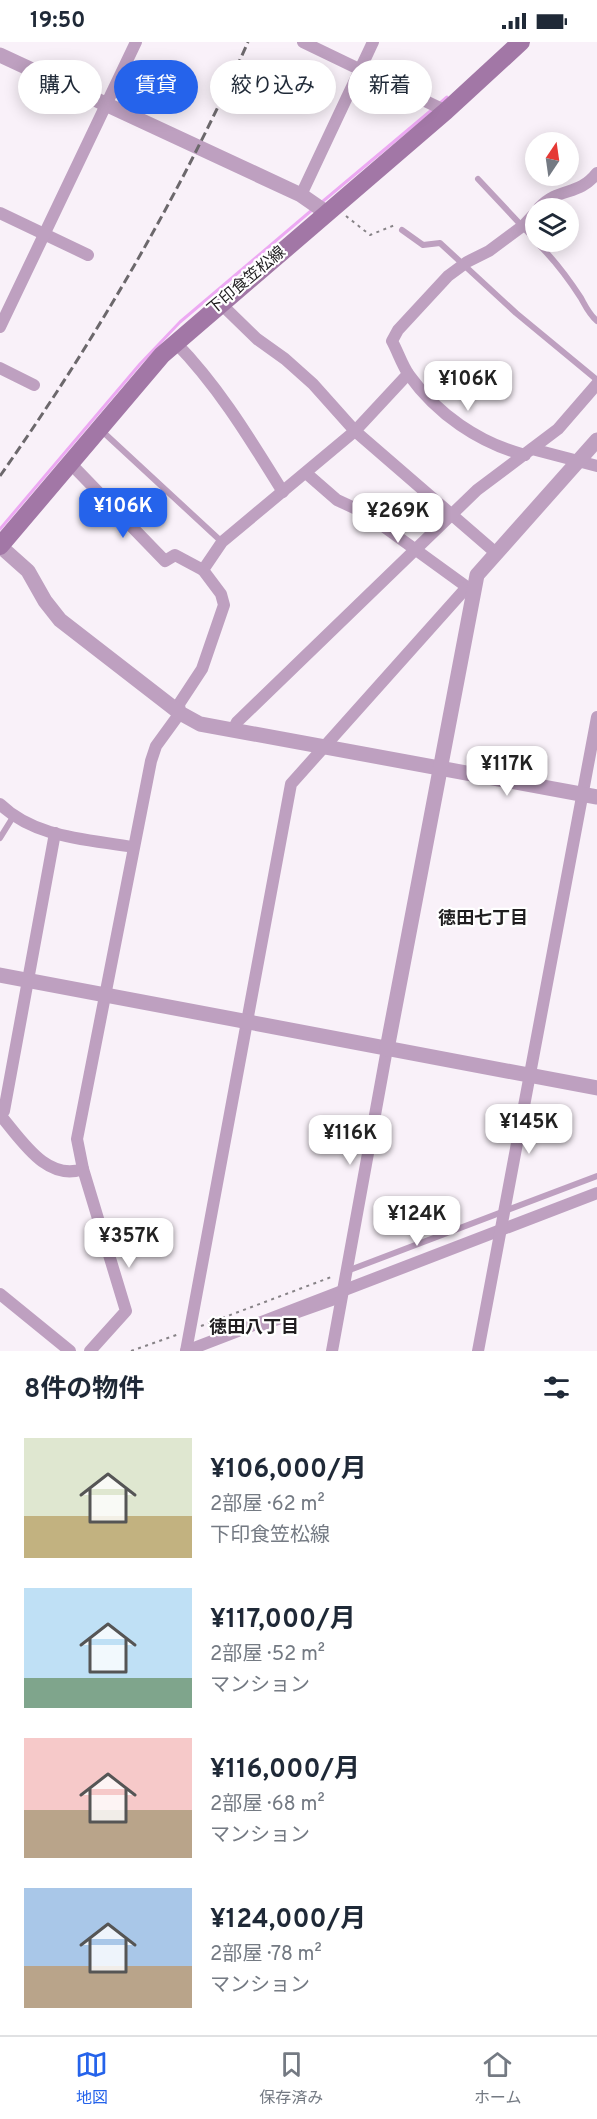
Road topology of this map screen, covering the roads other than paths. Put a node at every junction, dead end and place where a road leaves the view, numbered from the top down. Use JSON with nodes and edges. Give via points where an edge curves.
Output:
{"nodes":[{"id":1,"x":136,"y":42,"type":"edge"},
{"id":2,"x":303,"y":42,"type":"edge"},
{"id":3,"x":373,"y":42,"type":"edge"},
{"id":4,"x":521,"y":42,"type":"edge"},
{"id":5,"x":0,"y":55,"type":"edge"},
{"id":6,"x":365,"y":60,"type":"edge"},
{"id":7,"x":348,"y":64,"type":"edge"},
{"id":8,"x":348,"y":97,"type":"edge"},
{"id":9,"x":432,"y":104,"type":"edge"},
{"id":10,"x":106,"y":105,"type":"junction"},
{"id":11,"x":443,"y":110,"type":"junction"},
{"id":12,"x":597,"y":173,"type":"edge"},
{"id":13,"x":478,"y":179,"type":"dead end"},
{"id":14,"x":304,"y":197,"type":"junction"},
{"id":15,"x":549,"y":198,"type":"edge"},
{"id":16,"x":329,"y":211,"type":"junction"},
{"id":17,"x":0,"y":213,"type":"edge"},
{"id":18,"x":524,"y":225,"type":"joint"},
{"id":19,"x":402,"y":230,"type":"road end"},
{"id":20,"x":45,"y":235,"type":"junction"},
{"id":21,"x":547,"y":252,"type":"edge"},
{"id":22,"x":88,"y":255,"type":"dead end"},
{"id":23,"x":465,"y":264,"type":"junction"},
{"id":24,"x":220,"y":303,"type":"junction"},
{"id":25,"x":597,"y":321,"type":"edge"},
{"id":26,"x":0,"y":327,"type":"edge"},
{"id":27,"x":175,"y":342,"type":"junction"},
{"id":28,"x":0,"y":369,"type":"edge"},
{"id":29,"x":408,"y":374,"type":"junction"},
{"id":30,"x":597,"y":382,"type":"edge"},
{"id":31,"x":34,"y":385,"type":"dead end"},
{"id":32,"x":100,"y":428,"type":"junction"},
{"id":33,"x":355,"y":431,"type":"junction"},
{"id":34,"x":597,"y":440,"type":"edge"},
{"id":35,"x":529,"y":452,"type":"junction"},
{"id":36,"x":577,"y":462,"type":"junction"},
{"id":37,"x":70,"y":463,"type":"junction"},
{"id":38,"x":597,"y":466,"type":"edge"},
{"id":39,"x":306,"y":473,"type":"junction"},
{"id":40,"x":283,"y":492,"type":"junction"},
{"id":41,"x":451,"y":514,"type":"junction"},
{"id":42,"x":222,"y":542,"type":"junction"},
{"id":43,"x":0,"y":546,"type":"edge"},
{"id":44,"x":415,"y":548,"type":"junction"},
{"id":45,"x":496,"y":553,"type":"junction"},
{"id":46,"x":203,"y":570,"type":"junction"},
{"id":47,"x":470,"y":588,"type":"junction"},
{"id":48,"x":180,"y":713,"type":"junction"},
{"id":49,"x":597,"y":717,"type":"edge"},
{"id":50,"x":234,"y":730,"type":"junction"},
{"id":51,"x":324,"y":747,"type":"junction"},
{"id":52,"x":439,"y":768,"type":"junction"},
{"id":53,"x":581,"y":794,"type":"junction"},
{"id":54,"x":597,"y":797,"type":"edge"},
{"id":55,"x":0,"y":804,"type":"edge"},
{"id":56,"x":13,"y":817,"type":"junction"},
{"id":57,"x":55,"y":833,"type":"junction"},
{"id":58,"x":0,"y":838,"type":"edge"},
{"id":59,"x":133,"y":847,"type":"junction"},
{"id":60,"x":0,"y":975,"type":"edge"},
{"id":61,"x":28,"y":982,"type":"junction"},
{"id":62,"x":105,"y":997,"type":"junction"},
{"id":63,"x":246,"y":1024,"type":"junction"},
{"id":64,"x":387,"y":1049,"type":"junction"},
{"id":65,"x":529,"y":1076,"type":"junction"},
{"id":66,"x":597,"y":1088,"type":"edge"},
{"id":67,"x":0,"y":1116,"type":"edge"},
{"id":68,"x":83,"y":1169,"type":"junction"},
{"id":69,"x":597,"y":1176,"type":"edge"},
{"id":70,"x":597,"y":1193,"type":"edge"},
{"id":71,"x":503,"y":1212,"type":"junction"},
{"id":72,"x":500,"y":1230,"type":"junction"},
{"id":73,"x":346,"y":1271,"type":"junction"},
{"id":74,"x":0,"y":1294,"type":"edge"},
{"id":75,"x":342,"y":1294,"type":"junction"},
{"id":76,"x":70,"y":1351,"type":"edge"},
{"id":77,"x":90,"y":1351,"type":"edge"},
{"id":78,"x":186,"y":1351,"type":"edge"},
{"id":79,"x":199,"y":1351,"type":"edge"},
{"id":80,"x":332,"y":1351,"type":"edge"},
{"id":81,"x":478,"y":1351,"type":"edge"}],
"edges":[{"from":1,"to":10,"type":"street"},
{"from":2,"to":7,"type":"street"},
{"from":3,"to":6,"type":"street"},
{"from":4,"to":11,"type":"main road","name":"下印食笠松線"},
{"from":5,"to":10,"type":"street"},
{"from":8,"to":14,"type":"street"},
{"from":9,"to":11,"type":"street"},
{"from":10,"to":14,"type":"street"},
{"from":10,"to":20,"type":"street"},
{"from":11,"to":16,"type":"main road","name":"下印食笠松線"},
{"from":12,"to":15,"type":"street","via":[[587,186]]},
{"from":13,"to":18,"type":"lane"},
{"from":14,"to":16,"type":"street"},
{"from":16,"to":24,"type":"main road","name":"下印食笠松線"},
{"from":17,"to":20,"type":"street"},
{"from":18,"to":23,"type":"street"},
{"from":19,"to":23,"type":"lane","via":[[423,245],[440,243]]},
{"from":20,"to":22,"type":"street"},
{"from":20,"to":26,"type":"street"},
{"from":21,"to":25,"type":"lane"},
{"from":23,"to":29,"type":"street","via":[[448,276],[398,330],[393,341]]},
{"from":23,"to":30,"type":"lane"},
{"from":24,"to":27,"type":"main road","name":"下印食笠松線"},
{"from":24,"to":33,"type":"street","via":[[313,384]]},
{"from":27,"to":32,"type":"main road","name":"下印食笠松線"},
{"from":27,"to":40,"type":"street","via":[[226,400]]},
{"from":28,"to":31,"type":"street"},
{"from":29,"to":33,"type":"street"},
{"from":29,"to":35,"type":"street","via":[[437,407],[462,426],[495,447]]},
{"from":30,"to":35,"type":"street","via":[[558,429]]},
{"from":32,"to":37,"type":"main road","name":"下印食笠松線"},
{"from":32,"to":42,"type":"lane"},
{"from":33,"to":39,"type":"street"},
{"from":33,"to":41,"type":"street"},
{"from":34,"to":36,"type":"street"},
{"from":35,"to":36,"type":"street"},
{"from":35,"to":41,"type":"street"},
{"from":36,"to":38,"type":"street"},
{"from":36,"to":45,"type":"street"},
{"from":37,"to":43,"type":"main road","name":"下印食笠松線"},
{"from":37,"to":46,"type":"street","via":[[165,561],[175,555]]},
{"from":39,"to":40,"type":"street"},
{"from":39,"to":44,"type":"street","via":[[337,500],[365,513]]},
{"from":40,"to":42,"type":"street"},
{"from":41,"to":44,"type":"street"},
{"from":41,"to":45,"type":"street"},
{"from":42,"to":46,"type":"street"},
{"from":43,"to":48,"type":"street","via":[[28,571],[60,620]]},
{"from":44,"to":47,"type":"street"},
{"from":44,"to":50,"type":"street","via":[[237,722]]},
{"from":45,"to":47,"type":"street"},
{"from":46,"to":48,"type":"street","via":[[221,594],[224,605],[202,669],[179,704]]},
{"from":47,"to":51,"type":"street"},
{"from":47,"to":52,"type":"street"},
{"from":48,"to":50,"type":"street","via":[[200,723]]},
{"from":48,"to":59,"type":"street","via":[[151,761]]},
{"from":49,"to":53,"type":"street"},
{"from":50,"to":51,"type":"street"},
{"from":51,"to":52,"type":"street"},
{"from":51,"to":63,"type":"street","via":[[291,784]]},
{"from":52,"to":53,"type":"street"},
{"from":52,"to":64,"type":"street"},
{"from":53,"to":54,"type":"street"},
{"from":53,"to":65,"type":"street"},
{"from":55,"to":56,"type":"street"},
{"from":56,"to":57,"type":"street","via":[[28,826]]},
{"from":56,"to":58,"type":"lane"},
{"from":57,"to":59,"type":"street"},
{"from":57,"to":61,"type":"street"},
{"from":59,"to":62,"type":"street"},
{"from":60,"to":61,"type":"street"},
{"from":61,"to":62,"type":"street"},
{"from":61,"to":67,"type":"street"},
{"from":62,"to":63,"type":"street"},
{"from":62,"to":68,"type":"street","via":[[77,1139]]},
{"from":63,"to":64,"type":"street"},
{"from":63,"to":78,"type":"street"},
{"from":64,"to":65,"type":"street"},
{"from":64,"to":73,"type":"street"},
{"from":65,"to":66,"type":"street"},
{"from":65,"to":71,"type":"street"},
{"from":67,"to":68,"type":"street","via":[[52,1169]]},
{"from":68,"to":77,"type":"street","via":[[126,1311]]},
{"from":69,"to":71,"type":"lane"},
{"from":70,"to":72,"type":"street"},
{"from":71,"to":72,"type":"street"},
{"from":71,"to":73,"type":"lane"},
{"from":72,"to":75,"type":"street"},
{"from":72,"to":81,"type":"street"},
{"from":73,"to":75,"type":"street"},
{"from":74,"to":76,"type":"street"},
{"from":75,"to":78,"type":"street"},
{"from":75,"to":79,"type":"lane"},
{"from":75,"to":80,"type":"street"}]}
